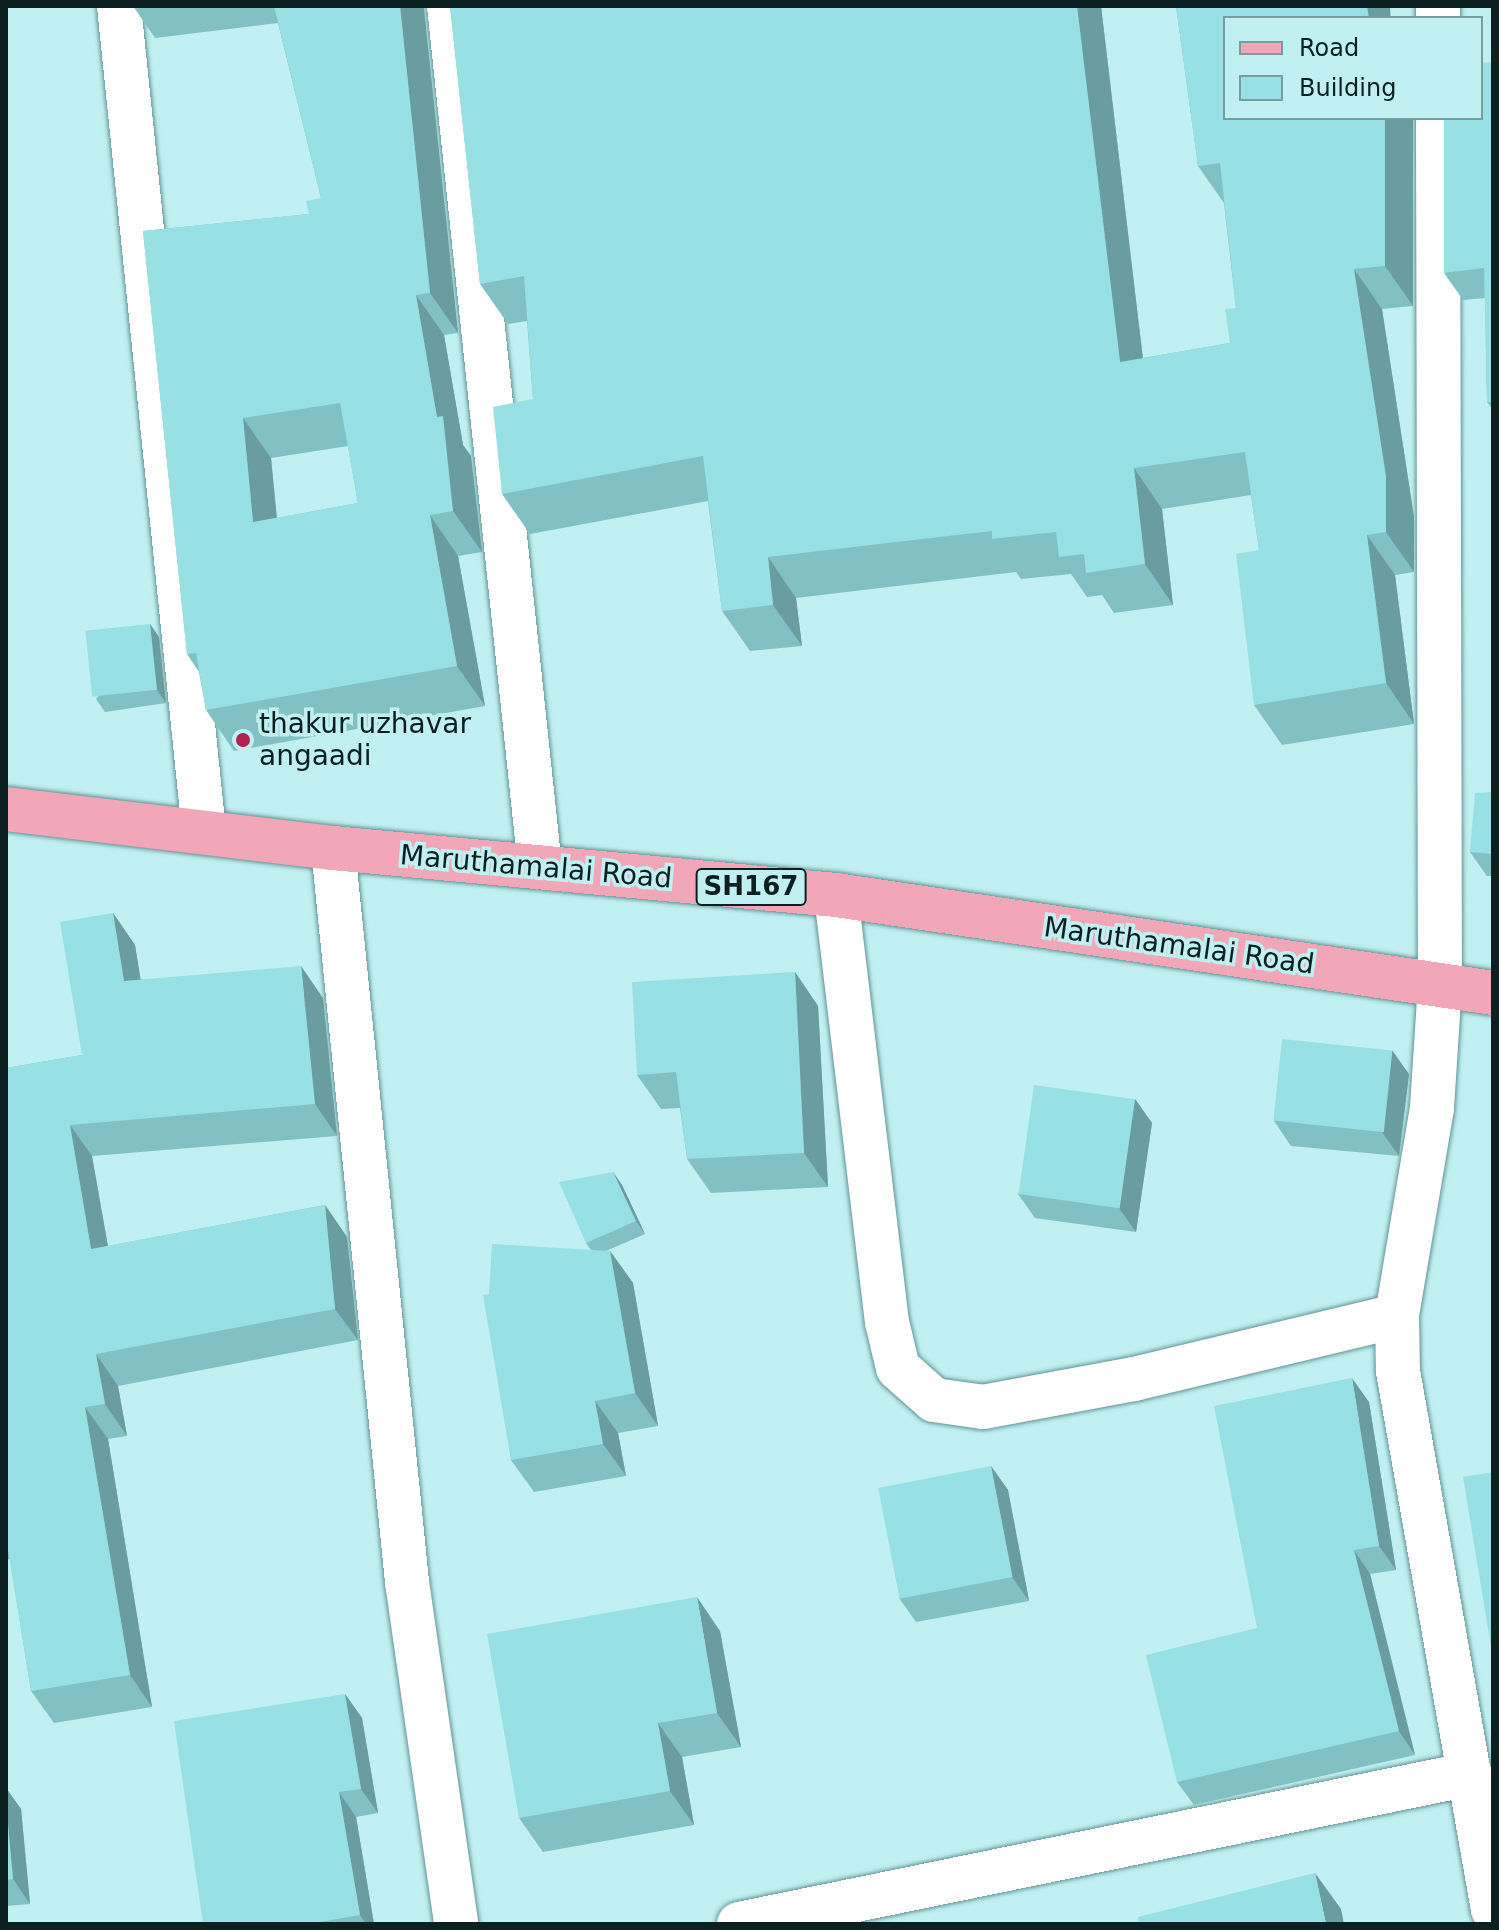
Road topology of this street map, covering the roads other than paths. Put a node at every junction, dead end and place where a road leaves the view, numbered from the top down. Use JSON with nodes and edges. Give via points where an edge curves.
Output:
{"nodes":[{"id":1,"x":119,"y":6,"type":"edge"},
{"id":2,"x":449,"y":6,"type":"edge"},
{"id":3,"x":1438,"y":120,"type":"edge"},
{"id":4,"x":6,"y":809,"type":"edge"},
{"id":5,"x":204,"y":832,"type":"junction"},
{"id":6,"x":333,"y":848,"type":"junction"},
{"id":7,"x":540,"y":867,"type":"junction"},
{"id":8,"x":836,"y":895,"type":"junction"},
{"id":9,"x":1440,"y":984,"type":"junction"},
{"id":10,"x":1493,"y":993,"type":"edge"},
{"id":11,"x":1397,"y":1316,"type":"junction"},
{"id":12,"x":1476,"y":1759,"type":"edge"},
{"id":13,"x":1493,"y":1910,"type":"edge"},
{"id":14,"x":456,"y":1924,"type":"edge"},
{"id":15,"x":739,"y":1924,"type":"edge"}],
"edges":[{"from":1,"to":5,"type":"street"},
{"from":2,"to":7,"type":"street"},
{"from":3,"to":9,"type":"street"},
{"from":4,"to":5,"type":"main road","name":"Maruthamalai Road","number":"SH167"},
{"from":5,"to":6,"type":"main road","name":"Maruthamalai Road","number":"SH167"},
{"from":6,"to":7,"type":"main road","name":"Maruthamalai Road","number":"SH167"},
{"from":6,"to":14,"type":"street","via":[[407,1582]]},
{"from":7,"to":8,"type":"main road","name":"Maruthamalai Road","number":"SH167"},
{"from":8,"to":9,"type":"main road","name":"Maruthamalai Road","number":"SH167"},
{"from":8,"to":11,"type":"street","via":[[887,1322],[898,1368],[934,1400],[983,1407],[1089,1388]]},
{"from":9,"to":10,"type":"main road","name":"Maruthamalai Road","number":"SH167"},
{"from":9,"to":11,"type":"street","via":[[1432,1108]]},
{"from":11,"to":12,"type":"street","via":[[1398,1371],[1426,1560]]},
{"from":12,"to":13,"type":"street"},
{"from":12,"to":15,"type":"street"}]}
